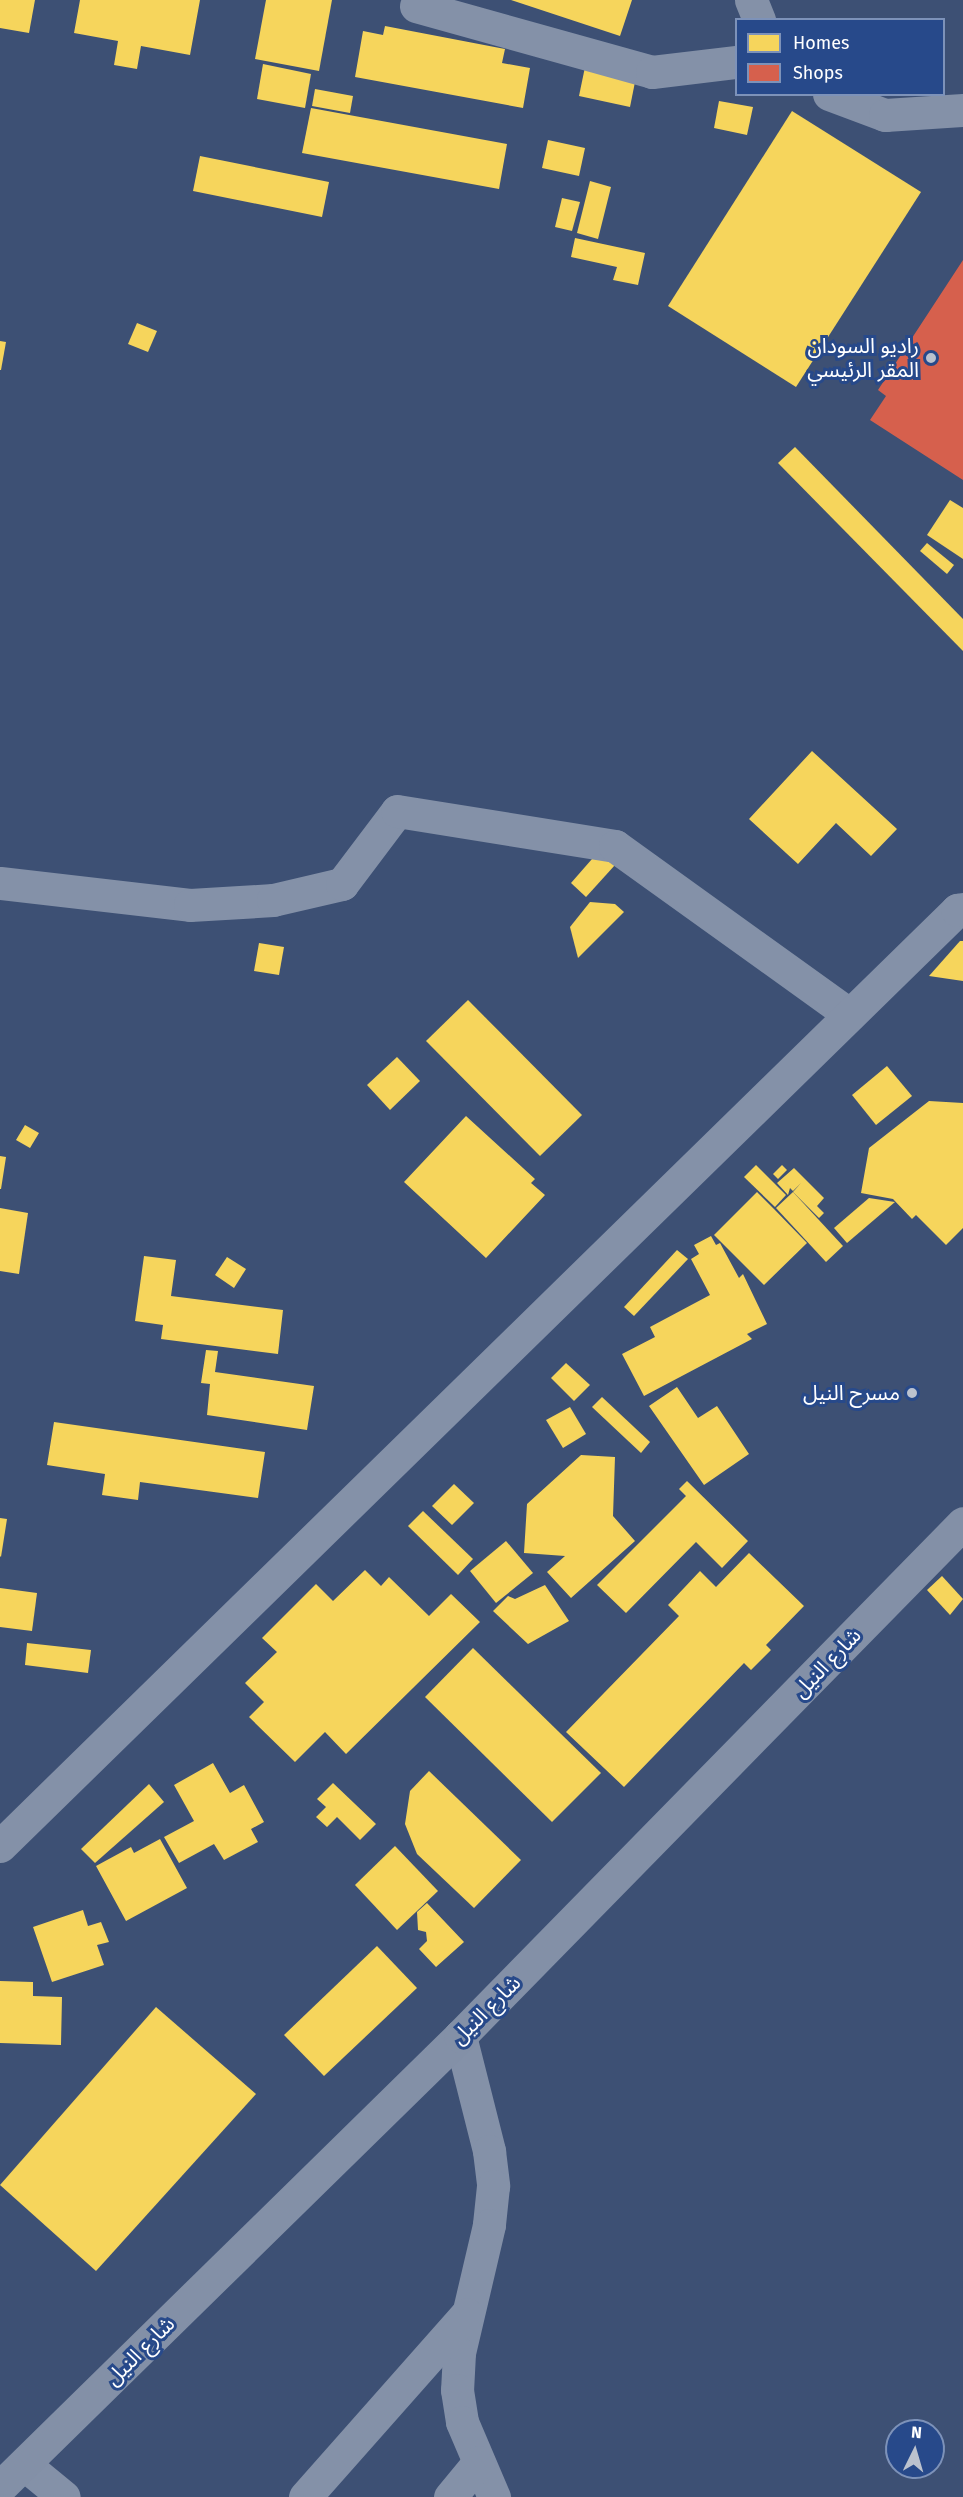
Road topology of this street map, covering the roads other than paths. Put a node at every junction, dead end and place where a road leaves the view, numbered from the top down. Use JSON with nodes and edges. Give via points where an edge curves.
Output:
{"nodes":[{"id":1,"x":751,"y":0,"type":"edge"},
{"id":2,"x":416,"y":6,"type":"dead end"},
{"id":3,"x":758,"y":18,"type":"edge"},
{"id":4,"x":735,"y":62,"type":"edge"},
{"id":5,"x":835,"y":96,"type":"edge"},
{"id":6,"x":963,"y":110,"type":"edge"},
{"id":7,"x":0,"y":883,"type":"edge"},
{"id":8,"x":963,"y":909,"type":"edge"},
{"id":9,"x":850,"y":1015,"type":"junction"},
{"id":10,"x":963,"y":1523,"type":"edge"},
{"id":11,"x":0,"y":1846,"type":"edge"},
{"id":12,"x":460,"y":2036,"type":"junction"},
{"id":13,"x":469,"y":2312,"type":"junction"},
{"id":14,"x":479,"y":2462,"type":"junction"},
{"id":15,"x":24,"y":2465,"type":"junction"},
{"id":16,"x":0,"y":2487,"type":"edge"},
{"id":17,"x":63,"y":2497,"type":"edge"},
{"id":18,"x":305,"y":2497,"type":"edge"},
{"id":19,"x":450,"y":2497,"type":"edge"},
{"id":20,"x":494,"y":2497,"type":"edge"}],
"edges":[{"from":1,"to":3,"type":"street"},
{"from":2,"to":4,"type":"street","via":[[652,72]]},
{"from":5,"to":6,"type":"street","via":[[885,114]]},
{"from":7,"to":9,"type":"street","via":[[190,905],[273,900],[342,884],[397,811],[615,846]]},
{"from":8,"to":9,"type":"street","via":[[957,910]]},
{"from":9,"to":11,"type":"street"},
{"from":10,"to":12,"type":"main road","name":"شارع النيل"},
{"from":12,"to":13,"type":"street","via":[[489,2151],[493,2186],[489,2225]]},
{"from":12,"to":15,"type":"main road","name":"شارع النيل"},
{"from":13,"to":14,"type":"street","via":[[459,2353],[457,2390],[462,2422]]},
{"from":13,"to":18,"type":"street"},
{"from":14,"to":19,"type":"street"},
{"from":14,"to":20,"type":"street"},
{"from":15,"to":16,"type":"main road","name":"شارع النيل"},
{"from":15,"to":17,"type":"street"}]}
